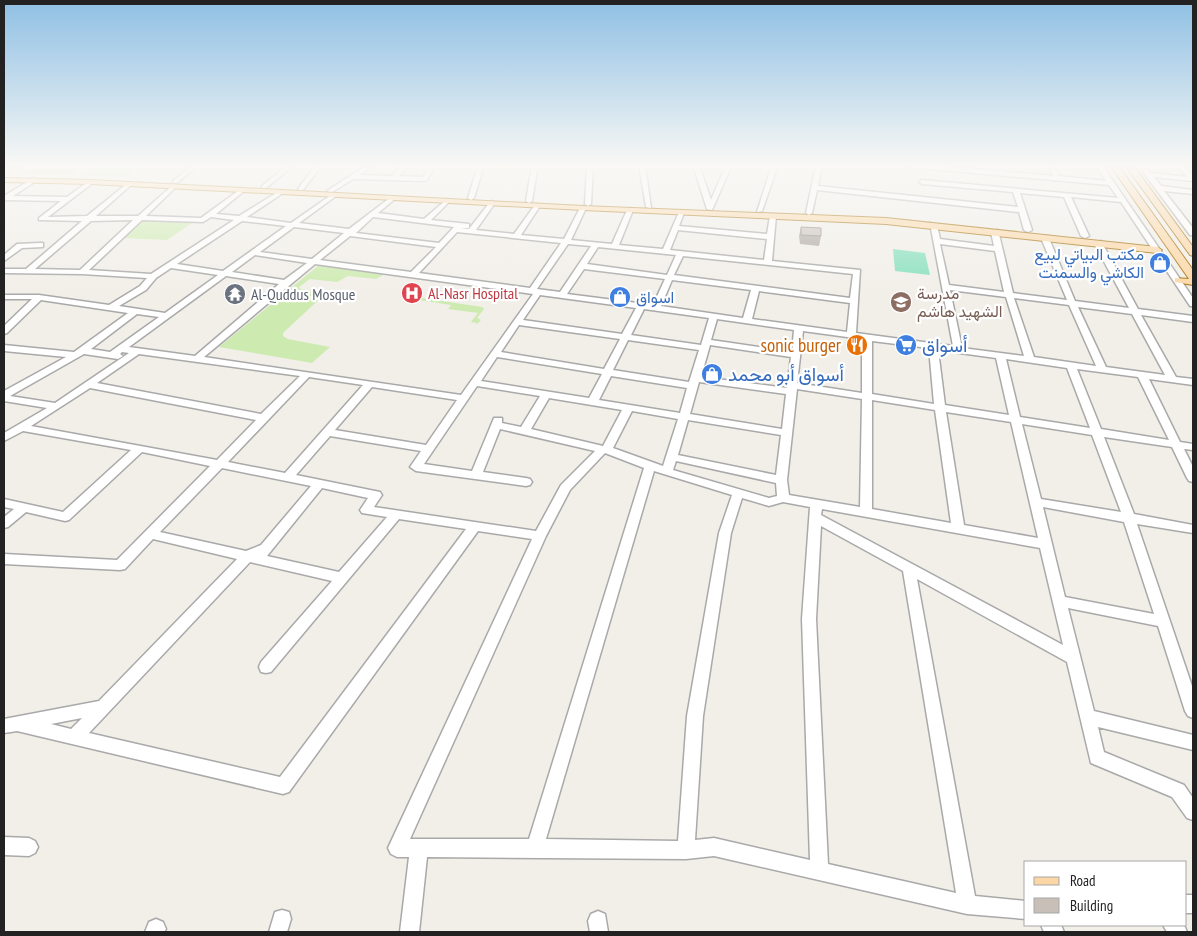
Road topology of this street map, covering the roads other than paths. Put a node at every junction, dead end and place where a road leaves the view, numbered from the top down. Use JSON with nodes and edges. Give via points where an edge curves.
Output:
{"nodes":[{"id":1,"x":55,"y":209,"type":"edge"},
{"id":2,"x":101,"y":209,"type":"edge"},
{"id":3,"x":149,"y":209,"type":"edge"},
{"id":4,"x":217,"y":209,"type":"edge"},
{"id":5,"x":254,"y":209,"type":"edge"},
{"id":6,"x":313,"y":209,"type":"edge"},
{"id":7,"x":380,"y":209,"type":"edge"},
{"id":8,"x":440,"y":209,"type":"edge"},
{"id":9,"x":488,"y":209,"type":"edge"},
{"id":10,"x":535,"y":209,"type":"edge"},
{"id":11,"x":585,"y":209,"type":"edge"},
{"id":12,"x":615,"y":209,"type":"edge"},
{"id":13,"x":703,"y":209,"type":"edge"},
{"id":14,"x":710,"y":209,"type":"joint"},
{"id":15,"x":810,"y":209,"type":"edge"},
{"id":16,"x":1011,"y":209,"type":"edge"},
{"id":17,"x":1073,"y":209,"type":"edge"},
{"id":18,"x":1129,"y":209,"type":"edge"},
{"id":19,"x":1145,"y":209,"type":"edge"},
{"id":20,"x":1161,"y":209,"type":"edge"},
{"id":21,"x":1175,"y":209,"type":"edge"},
{"id":22,"x":630,"y":210,"type":"junction"},
{"id":23,"x":1022,"y":210,"type":"joint"},
{"id":24,"x":759,"y":211,"type":"joint"},
{"id":25,"x":681,"y":213,"type":"junction"},
{"id":26,"x":809,"y":213,"type":"junction"},
{"id":27,"x":209,"y":215,"type":"junction"},
{"id":28,"x":373,"y":215,"type":"junction"},
{"id":29,"x":773,"y":216,"type":"junction"},
{"id":30,"x":241,"y":217,"type":"junction"},
{"id":31,"x":90,"y":218,"type":"junction"},
{"id":32,"x":140,"y":218,"type":"junction"},
{"id":33,"x":426,"y":221,"type":"junction"},
{"id":34,"x":1138,"y":221,"type":"junction"},
{"id":35,"x":1155,"y":223,"type":"junction"},
{"id":36,"x":294,"y":224,"type":"junction"},
{"id":37,"x":1172,"y":224,"type":"junction"},
{"id":38,"x":933,"y":225,"type":"junction"},
{"id":39,"x":458,"y":227,"type":"junction"},
{"id":40,"x":676,"y":228,"type":"junction"},
{"id":41,"x":473,"y":229,"type":"junction"},
{"id":42,"x":1028,"y":230,"type":"junction"},
{"id":43,"x":1192,"y":231,"type":"edge"},
{"id":44,"x":995,"y":232,"type":"junction"},
{"id":45,"x":351,"y":233,"type":"junction"},
{"id":46,"x":516,"y":236,"type":"junction"},
{"id":47,"x":1084,"y":236,"type":"junction"},
{"id":48,"x":771,"y":237,"type":"junction"},
{"id":49,"x":1045,"y":238,"type":"junction"},
{"id":50,"x":566,"y":242,"type":"junction"},
{"id":51,"x":936,"y":242,"type":"junction"},
{"id":52,"x":1110,"y":242,"type":"junction"},
{"id":53,"x":1098,"y":243,"type":"junction"},
{"id":54,"x":40,"y":245,"type":"dead end"},
{"id":55,"x":596,"y":245,"type":"junction"},
{"id":56,"x":20,"y":246,"type":"junction"},
{"id":57,"x":441,"y":246,"type":"junction"},
{"id":58,"x":4,"y":247,"type":"edge"},
{"id":59,"x":614,"y":247,"type":"junction"},
{"id":60,"x":1155,"y":247,"type":"junction"},
{"id":61,"x":998,"y":249,"type":"junction"},
{"id":62,"x":1174,"y":250,"type":"junction"},
{"id":63,"x":666,"y":252,"type":"junction"},
{"id":64,"x":1192,"y":252,"type":"edge"},
{"id":65,"x":254,"y":253,"type":"junction"},
{"id":66,"x":680,"y":254,"type":"junction"},
{"id":67,"x":4,"y":259,"type":"edge"},
{"id":68,"x":314,"y":261,"type":"junction"},
{"id":69,"x":768,"y":263,"type":"junction"},
{"id":70,"x":169,"y":266,"type":"junction"},
{"id":71,"x":582,"y":266,"type":"junction"},
{"id":72,"x":29,"y":270,"type":"junction"},
{"id":73,"x":5,"y":272,"type":"edge"},
{"id":74,"x":82,"y":272,"type":"junction"},
{"id":75,"x":225,"y":274,"type":"junction"},
{"id":76,"x":413,"y":275,"type":"junction"},
{"id":77,"x":153,"y":276,"type":"junction"},
{"id":78,"x":669,"y":277,"type":"junction"},
{"id":79,"x":1193,"y":277,"type":"edge"},
{"id":80,"x":1178,"y":280,"type":"junction"},
{"id":81,"x":1193,"y":282,"type":"edge"},
{"id":82,"x":286,"y":284,"type":"junction"},
{"id":83,"x":946,"y":287,"type":"junction"},
{"id":84,"x":756,"y":288,"type":"junction"},
{"id":85,"x":535,"y":291,"type":"junction"},
{"id":86,"x":562,"y":295,"type":"junction"},
{"id":87,"x":1009,"y":295,"type":"junction"},
{"id":88,"x":4,"y":297,"type":"edge"},
{"id":89,"x":39,"y":297,"type":"junction"},
{"id":90,"x":854,"y":301,"type":"junction"},
{"id":91,"x":1072,"y":303,"type":"junction"},
{"id":92,"x":1193,"y":304,"type":"edge"},
{"id":93,"x":641,"y":306,"type":"junction"},
{"id":94,"x":112,"y":307,"type":"junction"},
{"id":95,"x":656,"y":308,"type":"junction"},
{"id":96,"x":136,"y":311,"type":"junction"},
{"id":97,"x":1136,"y":311,"type":"junction"},
{"id":98,"x":167,"y":316,"type":"junction"},
{"id":99,"x":714,"y":316,"type":"junction"},
{"id":100,"x":1193,"y":319,"type":"edge"},
{"id":101,"x":747,"y":320,"type":"junction"},
{"id":102,"x":516,"y":322,"type":"junction"},
{"id":103,"x":799,"y":328,"type":"junction"},
{"id":104,"x":4,"y":331,"type":"edge"},
{"id":105,"x":851,"y":335,"type":"junction"},
{"id":106,"x":625,"y":337,"type":"junction"},
{"id":107,"x":867,"y":337,"type":"junction"},
{"id":108,"x":705,"y":345,"type":"junction"},
{"id":109,"x":933,"y":346,"type":"junction"},
{"id":110,"x":4,"y":348,"type":"edge"},
{"id":111,"x":121,"y":349,"type":"junction"},
{"id":112,"x":958,"y":349,"type":"junction"},
{"id":113,"x":138,"y":351,"type":"junction"},
{"id":114,"x":79,"y":353,"type":"junction"},
{"id":115,"x":494,"y":354,"type":"junction"},
{"id":116,"x":112,"y":355,"type":"junction"},
{"id":117,"x":796,"y":355,"type":"junction"},
{"id":118,"x":1000,"y":355,"type":"junction"},
{"id":119,"x":127,"y":358,"type":"junction"},
{"id":120,"x":198,"y":358,"type":"junction"},
{"id":121,"x":1030,"y":359,"type":"junction"},
{"id":122,"x":1071,"y":365,"type":"junction"},
{"id":123,"x":1102,"y":369,"type":"junction"},
{"id":124,"x":607,"y":373,"type":"junction"},
{"id":125,"x":307,"y":374,"type":"junction"},
{"id":126,"x":1142,"y":374,"type":"junction"},
{"id":127,"x":1172,"y":378,"type":"junction"},
{"id":128,"x":1193,"y":382,"type":"edge"},
{"id":129,"x":370,"y":383,"type":"junction"},
{"id":130,"x":474,"y":383,"type":"junction"},
{"id":131,"x":694,"y":383,"type":"junction"},
{"id":132,"x":89,"y":385,"type":"junction"},
{"id":133,"x":793,"y":389,"type":"junction"},
{"id":134,"x":546,"y":394,"type":"junction"},
{"id":135,"x":4,"y":397,"type":"edge"},
{"id":136,"x":866,"y":397,"type":"junction"},
{"id":137,"x":463,"y":398,"type":"junction"},
{"id":138,"x":593,"y":401,"type":"junction"},
{"id":139,"x":57,"y":406,"type":"junction"},
{"id":140,"x":629,"y":407,"type":"junction"},
{"id":141,"x":940,"y":408,"type":"junction"},
{"id":142,"x":684,"y":416,"type":"junction"},
{"id":143,"x":262,"y":418,"type":"junction"},
{"id":144,"x":1015,"y":420,"type":"junction"},
{"id":145,"x":24,"y":428,"type":"junction"},
{"id":146,"x":328,"y":432,"type":"junction"},
{"id":147,"x":524,"y":432,"type":"junction"},
{"id":148,"x":787,"y":433,"type":"junction"},
{"id":149,"x":1098,"y":433,"type":"junction"},
{"id":150,"x":4,"y":438,"type":"edge"},
{"id":151,"x":1176,"y":444,"type":"junction"},
{"id":152,"x":1193,"y":447,"type":"edge"},
{"id":153,"x":140,"y":448,"type":"junction"},
{"id":154,"x":429,"y":449,"type":"junction"},
{"id":155,"x":605,"y":450,"type":"junction"},
{"id":156,"x":672,"y":457,"type":"junction"},
{"id":157,"x":218,"y":464,"type":"junction"},
{"id":158,"x":650,"y":466,"type":"junction"},
{"id":159,"x":667,"y":472,"type":"junction"},
{"id":160,"x":476,"y":475,"type":"junction"},
{"id":161,"x":288,"y":477,"type":"junction"},
{"id":162,"x":1193,"y":478,"type":"edge"},
{"id":163,"x":781,"y":480,"type":"junction"},
{"id":164,"x":526,"y":482,"type":"dead end"},
{"id":165,"x":319,"y":484,"type":"junction"},
{"id":166,"x":738,"y":494,"type":"junction"},
{"id":167,"x":783,"y":498,"type":"junction"},
{"id":168,"x":1036,"y":502,"type":"junction"},
{"id":169,"x":4,"y":503,"type":"edge"},
{"id":170,"x":23,"y":508,"type":"junction"},
{"id":171,"x":816,"y":511,"type":"junction"},
{"id":172,"x":866,"y":514,"type":"junction"},
{"id":173,"x":396,"y":515,"type":"junction"},
{"id":174,"x":1130,"y":518,"type":"junction"},
{"id":175,"x":4,"y":524,"type":"edge"},
{"id":176,"x":475,"y":526,"type":"junction"},
{"id":177,"x":958,"y":529,"type":"junction"},
{"id":178,"x":1193,"y":529,"type":"edge"},
{"id":179,"x":150,"y":534,"type":"junction"},
{"id":180,"x":540,"y":536,"type":"junction"},
{"id":181,"x":1046,"y":544,"type":"junction"},
{"id":182,"x":257,"y":554,"type":"junction"},
{"id":183,"x":4,"y":559,"type":"edge"},
{"id":184,"x":909,"y":569,"type":"junction"},
{"id":185,"x":342,"y":578,"type":"junction"},
{"id":186,"x":1059,"y":601,"type":"junction"},
{"id":187,"x":1163,"y":621,"type":"junction"},
{"id":188,"x":1073,"y":658,"type":"junction"},
{"id":189,"x":266,"y":667,"type":"dead end"},
{"id":190,"x":103,"y":706,"type":"junction"},
{"id":191,"x":1193,"y":711,"type":"edge"},
{"id":192,"x":1087,"y":717,"type":"junction"},
{"id":193,"x":12,"y":725,"type":"edge"},
{"id":194,"x":75,"y":736,"type":"junction"},
{"id":195,"x":1193,"y":742,"type":"edge"},
{"id":196,"x":1193,"y":812,"type":"edge"},
{"id":197,"x":4,"y":846,"type":"edge"},
{"id":198,"x":29,"y":847,"type":"dead end"},
{"id":199,"x":419,"y":848,"type":"junction"},
{"id":200,"x":535,"y":848,"type":"junction"},
{"id":201,"x":686,"y":850,"type":"junction"},
{"id":202,"x":819,"y":871,"type":"junction"},
{"id":203,"x":967,"y":905,"type":"junction"},
{"id":204,"x":1024,"y":910,"type":"edge"},
{"id":205,"x":408,"y":932,"type":"edge"}],
"edges":[{"from":1,"to":31,"type":"street","via":[[41,219]]},
{"from":2,"to":31,"type":"street"},
{"from":3,"to":32,"type":"street"},
{"from":4,"to":27,"type":"street"},
{"from":5,"to":30,"type":"street"},
{"from":6,"to":36,"type":"street"},
{"from":7,"to":28,"type":"street"},
{"from":8,"to":33,"type":"street"},
{"from":9,"to":41,"type":"street"},
{"from":10,"to":46,"type":"street"},
{"from":11,"to":50,"type":"street"},
{"from":12,"to":22,"type":"main road"},
{"from":13,"to":14,"type":"main road"},
{"from":14,"to":24,"type":"main road"},
{"from":15,"to":26,"type":"street"},
{"from":16,"to":23,"type":"street"},
{"from":17,"to":47,"type":"street"},
{"from":18,"to":34,"type":"street"},
{"from":19,"to":35,"type":"main road"},
{"from":20,"to":37,"type":"main road"},
{"from":21,"to":43,"type":"street"},
{"from":22,"to":25,"type":"main road"},
{"from":22,"to":59,"type":"street"},
{"from":23,"to":42,"type":"street"},
{"from":24,"to":26,"type":"main road"},
{"from":25,"to":29,"type":"main road"},
{"from":25,"to":40,"type":"street"},
{"from":26,"to":42,"type":"main road","via":[[886,216]]},
{"from":27,"to":30,"type":"street"},
{"from":27,"to":32,"type":"street","via":[[203,220]]},
{"from":28,"to":33,"type":"street"},
{"from":28,"to":45,"type":"street"},
{"from":29,"to":38,"type":"main road"},
{"from":29,"to":48,"type":"street"},
{"from":30,"to":36,"type":"street"},
{"from":30,"to":70,"type":"street"},
{"from":31,"to":32,"type":"street"},
{"from":31,"to":72,"type":"street"},
{"from":32,"to":74,"type":"street"},
{"from":33,"to":39,"type":"street"},
{"from":34,"to":35,"type":"main road"},
{"from":34,"to":60,"type":"street"},
{"from":35,"to":62,"type":"main road"},
{"from":36,"to":45,"type":"street"},
{"from":36,"to":65,"type":"street"},
{"from":37,"to":43,"type":"main road"},
{"from":37,"to":64,"type":"main road"},
{"from":38,"to":44,"type":"main road"},
{"from":38,"to":51,"type":"street"},
{"from":39,"to":41,"type":"street"},
{"from":39,"to":57,"type":"street"},
{"from":40,"to":48,"type":"street"},
{"from":40,"to":63,"type":"street"},
{"from":41,"to":46,"type":"street"},
{"from":42,"to":47,"type":"main road"},
{"from":44,"to":49,"type":"main road"},
{"from":44,"to":61,"type":"street"},
{"from":45,"to":57,"type":"street"},
{"from":45,"to":68,"type":"street"},
{"from":46,"to":50,"type":"street"},
{"from":47,"to":52,"type":"main road"},
{"from":48,"to":69,"type":"street"},
{"from":49,"to":53,"type":"main road"},
{"from":49,"to":91,"type":"street"},
{"from":50,"to":55,"type":"street"},
{"from":50,"to":85,"type":"street"},
{"from":51,"to":61,"type":"street"},
{"from":51,"to":83,"type":"street"},
{"from":52,"to":53,"type":"main road"},
{"from":52,"to":60,"type":"main road"},
{"from":53,"to":97,"type":"street"},
{"from":54,"to":56,"type":"street"},
{"from":55,"to":59,"type":"street"},
{"from":55,"to":71,"type":"street"},
{"from":56,"to":58,"type":"street"},
{"from":56,"to":67,"type":"street"},
{"from":57,"to":76,"type":"street"},
{"from":59,"to":63,"type":"street"},
{"from":60,"to":80,"type":"street"},
{"from":61,"to":87,"type":"street"},
{"from":62,"to":64,"type":"main road"},
{"from":62,"to":79,"type":"main road"},
{"from":63,"to":66,"type":"street"},
{"from":65,"to":68,"type":"street"},
{"from":65,"to":75,"type":"street"},
{"from":66,"to":69,"type":"street"},
{"from":66,"to":78,"type":"street"},
{"from":68,"to":76,"type":"street"},
{"from":68,"to":82,"type":"street"},
{"from":69,"to":90,"type":"street","via":[[857,272]]},
{"from":70,"to":75,"type":"street"},
{"from":70,"to":77,"type":"street"},
{"from":71,"to":78,"type":"street"},
{"from":71,"to":86,"type":"street"},
{"from":72,"to":73,"type":"street"},
{"from":72,"to":74,"type":"street"},
{"from":74,"to":77,"type":"street"},
{"from":75,"to":82,"type":"street"},
{"from":75,"to":98,"type":"street"},
{"from":76,"to":85,"type":"street"},
{"from":77,"to":94,"type":"street","via":[[143,288]]},
{"from":78,"to":84,"type":"street"},
{"from":78,"to":95,"type":"street"},
{"from":80,"to":81,"type":"main road"},
{"from":80,"to":92,"type":"street"},
{"from":82,"to":120,"type":"street"},
{"from":83,"to":87,"type":"street"},
{"from":83,"to":112,"type":"street"},
{"from":84,"to":90,"type":"street"},
{"from":84,"to":101,"type":"street"},
{"from":85,"to":86,"type":"street"},
{"from":85,"to":102,"type":"street"},
{"from":86,"to":93,"type":"street"},
{"from":87,"to":91,"type":"street"},
{"from":87,"to":121,"type":"street"},
{"from":88,"to":89,"type":"street"},
{"from":89,"to":94,"type":"street"},
{"from":89,"to":104,"type":"street"},
{"from":90,"to":105,"type":"street"},
{"from":91,"to":97,"type":"street"},
{"from":91,"to":123,"type":"street"},
{"from":93,"to":95,"type":"street"},
{"from":93,"to":106,"type":"street"},
{"from":94,"to":96,"type":"street"},
{"from":95,"to":99,"type":"street"},
{"from":96,"to":98,"type":"street"},
{"from":96,"to":114,"type":"street"},
{"from":97,"to":100,"type":"street"},
{"from":97,"to":127,"type":"street"},
{"from":98,"to":111,"type":"street"},
{"from":99,"to":101,"type":"street"},
{"from":99,"to":108,"type":"street"},
{"from":101,"to":103,"type":"street"},
{"from":102,"to":106,"type":"street"},
{"from":102,"to":115,"type":"street"},
{"from":103,"to":105,"type":"street"},
{"from":103,"to":117,"type":"street"},
{"from":105,"to":107,"type":"street"},
{"from":106,"to":108,"type":"street"},
{"from":106,"to":124,"type":"street"},
{"from":107,"to":109,"type":"street"},
{"from":107,"to":136,"type":"street"},
{"from":108,"to":117,"type":"street"},
{"from":108,"to":131,"type":"street"},
{"from":109,"to":112,"type":"street"},
{"from":109,"to":141,"type":"street"},
{"from":110,"to":114,"type":"street"},
{"from":111,"to":113,"type":"street"},
{"from":111,"to":116,"type":"street"},
{"from":112,"to":118,"type":"street"},
{"from":113,"to":119,"type":"street"},
{"from":113,"to":120,"type":"street"},
{"from":114,"to":116,"type":"street"},
{"from":114,"to":135,"type":"street"},
{"from":115,"to":124,"type":"street"},
{"from":115,"to":130,"type":"street"},
{"from":116,"to":119,"type":"street"},
{"from":117,"to":133,"type":"street"},
{"from":118,"to":121,"type":"street"},
{"from":118,"to":144,"type":"street"},
{"from":119,"to":132,"type":"street"},
{"from":120,"to":125,"type":"street"},
{"from":121,"to":122,"type":"street"},
{"from":122,"to":123,"type":"street"},
{"from":122,"to":149,"type":"street"},
{"from":123,"to":126,"type":"street"},
{"from":124,"to":131,"type":"street"},
{"from":124,"to":138,"type":"street"},
{"from":125,"to":129,"type":"street"},
{"from":125,"to":143,"type":"street"},
{"from":126,"to":127,"type":"street"},
{"from":126,"to":151,"type":"street"},
{"from":127,"to":128,"type":"street"},
{"from":129,"to":137,"type":"street"},
{"from":129,"to":146,"type":"street"},
{"from":130,"to":134,"type":"street"},
{"from":130,"to":137,"type":"street"},
{"from":131,"to":133,"type":"street"},
{"from":131,"to":142,"type":"street"},
{"from":132,"to":139,"type":"street"},
{"from":132,"to":143,"type":"street"},
{"from":133,"to":136,"type":"street"},
{"from":133,"to":148,"type":"street"},
{"from":134,"to":138,"type":"street"},
{"from":134,"to":147,"type":"street"},
{"from":135,"to":139,"type":"street"},
{"from":136,"to":141,"type":"street"},
{"from":136,"to":172,"type":"street"},
{"from":137,"to":154,"type":"street"},
{"from":138,"to":140,"type":"street"},
{"from":139,"to":145,"type":"street"},
{"from":140,"to":142,"type":"street"},
{"from":140,"to":155,"type":"street"},
{"from":141,"to":144,"type":"street"},
{"from":141,"to":177,"type":"street"},
{"from":142,"to":148,"type":"street"},
{"from":142,"to":156,"type":"street"},
{"from":143,"to":157,"type":"street"},
{"from":144,"to":149,"type":"street"},
{"from":144,"to":168,"type":"street"},
{"from":145,"to":150,"type":"street"},
{"from":145,"to":153,"type":"street"},
{"from":146,"to":154,"type":"street"},
{"from":146,"to":161,"type":"street"},
{"from":147,"to":155,"type":"street"},
{"from":147,"to":160,"type":"street","via":[[497,423]]},
{"from":148,"to":163,"type":"street"},
{"from":149,"to":151,"type":"street"},
{"from":149,"to":174,"type":"street"},
{"from":151,"to":152,"type":"street"},
{"from":151,"to":162,"type":"street"},
{"from":153,"to":157,"type":"street"},
{"from":153,"to":170,"type":"street","via":[[65,517]]},
{"from":154,"to":160,"type":"street","via":[[416,467]]},
{"from":155,"to":158,"type":"street"},
{"from":155,"to":180,"type":"street","via":[[566,488]]},
{"from":156,"to":159,"type":"street"},
{"from":156,"to":163,"type":"street"},
{"from":157,"to":161,"type":"street"},
{"from":157,"to":179,"type":"street"},
{"from":158,"to":159,"type":"street"},
{"from":158,"to":200,"type":"street"},
{"from":159,"to":166,"type":"street"},
{"from":160,"to":164,"type":"street"},
{"from":161,"to":165,"type":"street"},
{"from":163,"to":167,"type":"street"},
{"from":165,"to":173,"type":"street","via":[[376,494],[366,510]]},
{"from":165,"to":182,"type":"street"},
{"from":166,"to":167,"type":"street","via":[[769,502]]},
{"from":166,"to":201,"type":"street","via":[[725,533],[695,716]]},
{"from":167,"to":171,"type":"street"},
{"from":168,"to":174,"type":"street"},
{"from":168,"to":181,"type":"street"},
{"from":169,"to":170,"type":"street"},
{"from":170,"to":175,"type":"street"},
{"from":171,"to":172,"type":"street"},
{"from":171,"to":184,"type":"street"},
{"from":171,"to":202,"type":"street","via":[[809,620]]},
{"from":172,"to":177,"type":"street"},
{"from":173,"to":176,"type":"street"},
{"from":173,"to":185,"type":"street"},
{"from":174,"to":178,"type":"street"},
{"from":174,"to":187,"type":"street"},
{"from":176,"to":180,"type":"street"},
{"from":176,"to":194,"type":"street","via":[[283,786]]},
{"from":177,"to":181,"type":"street"},
{"from":179,"to":182,"type":"street"},
{"from":179,"to":183,"type":"street","via":[[120,565]]},
{"from":180,"to":199,"type":"street","via":[[397,848]]},
{"from":181,"to":186,"type":"street"},
{"from":182,"to":185,"type":"street"},
{"from":182,"to":190,"type":"street"},
{"from":184,"to":188,"type":"street"},
{"from":184,"to":203,"type":"street"},
{"from":185,"to":189,"type":"street"},
{"from":186,"to":187,"type":"street"},
{"from":186,"to":188,"type":"street"},
{"from":187,"to":191,"type":"street"},
{"from":188,"to":192,"type":"street"},
{"from":190,"to":193,"type":"street"},
{"from":190,"to":194,"type":"street"},
{"from":192,"to":195,"type":"street"},
{"from":192,"to":196,"type":"street","via":[[1097,758],[1178,791]]},
{"from":193,"to":194,"type":"street"},
{"from":197,"to":198,"type":"street"},
{"from":199,"to":200,"type":"street"},
{"from":199,"to":205,"type":"street"},
{"from":200,"to":201,"type":"street"},
{"from":201,"to":202,"type":"street","via":[[714,847]]},
{"from":202,"to":203,"type":"street"},
{"from":203,"to":204,"type":"street"}]}
